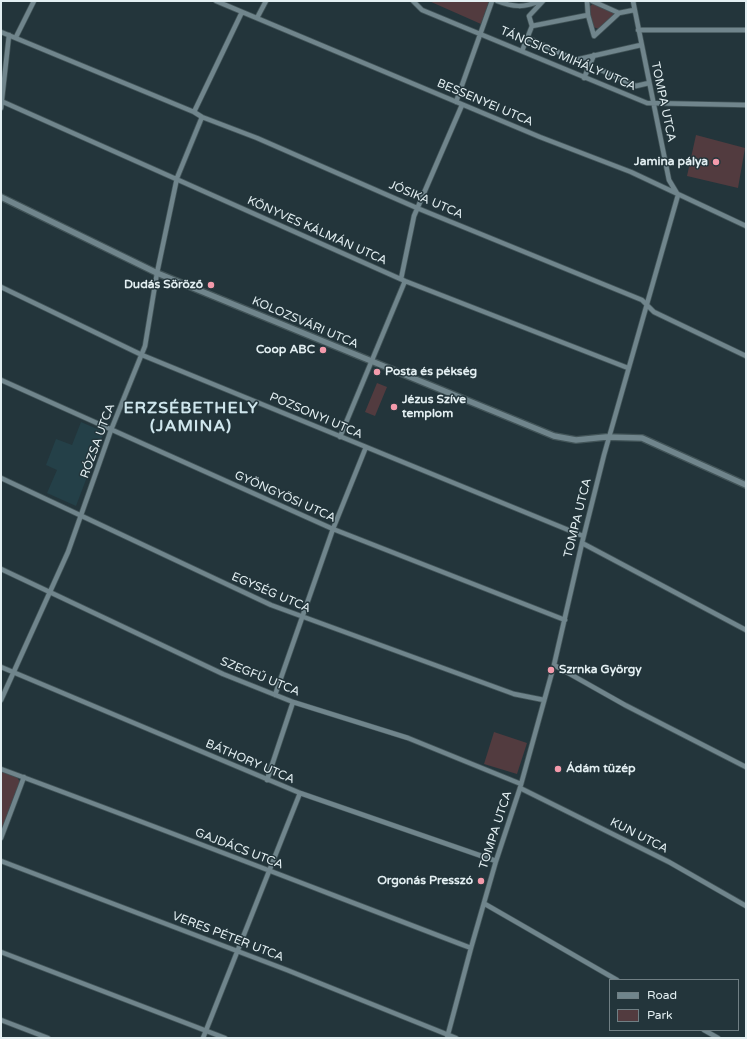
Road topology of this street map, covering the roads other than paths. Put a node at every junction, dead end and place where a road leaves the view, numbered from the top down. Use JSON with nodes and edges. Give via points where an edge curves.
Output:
{"nodes":[{"id":1,"x":34,"y":1,"type":"edge"},
{"id":2,"x":216,"y":1,"type":"edge"},
{"id":3,"x":266,"y":1,"type":"edge"},
{"id":4,"x":413,"y":1,"type":"edge"},
{"id":5,"x":492,"y":1,"type":"edge"},
{"id":6,"x":497,"y":1,"type":"edge"},
{"id":7,"x":540,"y":1,"type":"edge"},
{"id":8,"x":543,"y":1,"type":"edge"},
{"id":9,"x":587,"y":1,"type":"edge"},
{"id":10,"x":592,"y":1,"type":"edge"},
{"id":11,"x":633,"y":1,"type":"edge"},
{"id":12,"x":530,"y":5,"type":"junction"},
{"id":13,"x":634,"y":10,"type":"junction"},
{"id":14,"x":534,"y":11,"type":"junction"},
{"id":15,"x":242,"y":12,"type":"junction"},
{"id":16,"x":619,"y":13,"type":"junction"},
{"id":17,"x":588,"y":15,"type":"junction"},
{"id":18,"x":257,"y":18,"type":"junction"},
{"id":19,"x":532,"y":26,"type":"junction"},
{"id":20,"x":638,"y":30,"type":"junction"},
{"id":21,"x":746,"y":30,"type":"edge"},
{"id":22,"x":1,"y":32,"type":"edge"},
{"id":23,"x":482,"y":33,"type":"junction"},
{"id":24,"x":9,"y":35,"type":"junction"},
{"id":25,"x":16,"y":37,"type":"junction"},
{"id":26,"x":528,"y":38,"type":"junction"},
{"id":27,"x":641,"y":45,"type":"junction"},
{"id":28,"x":522,"y":51,"type":"junction"},
{"id":29,"x":594,"y":55,"type":"junction"},
{"id":30,"x":601,"y":70,"type":"dead end"},
{"id":31,"x":584,"y":78,"type":"junction"},
{"id":32,"x":649,"y":83,"type":"junction"},
{"id":33,"x":2,"y":101,"type":"edge"},
{"id":34,"x":456,"y":102,"type":"junction"},
{"id":35,"x":462,"y":104,"type":"junction"},
{"id":36,"x":653,"y":104,"type":"junction"},
{"id":37,"x":746,"y":105,"type":"edge"},
{"id":38,"x":1,"y":108,"type":"edge"},
{"id":39,"x":194,"y":112,"type":"junction"},
{"id":40,"x":202,"y":117,"type":"junction"},
{"id":41,"x":177,"y":178,"type":"junction"},
{"id":42,"x":678,"y":195,"type":"junction"},
{"id":43,"x":1,"y":197,"type":"edge"},
{"id":44,"x":417,"y":208,"type":"junction"},
{"id":45,"x":746,"y":226,"type":"edge"},
{"id":46,"x":157,"y":273,"type":"junction"},
{"id":47,"x":403,"y":280,"type":"junction"},
{"id":48,"x":1,"y":287,"type":"edge"},
{"id":49,"x":646,"y":306,"type":"junction"},
{"id":50,"x":142,"y":355,"type":"junction"},
{"id":51,"x":746,"y":356,"type":"edge"},
{"id":52,"x":371,"y":362,"type":"junction"},
{"id":53,"x":628,"y":368,"type":"junction"},
{"id":54,"x":1,"y":380,"type":"edge"},
{"id":55,"x":112,"y":430,"type":"junction"},
{"id":56,"x":340,"y":437,"type":"junction"},
{"id":57,"x":610,"y":437,"type":"junction"},
{"id":58,"x":366,"y":447,"type":"junction"},
{"id":59,"x":1,"y":478,"type":"edge"},
{"id":60,"x":746,"y":485,"type":"edge"},
{"id":61,"x":81,"y":517,"type":"junction"},
{"id":62,"x":333,"y":529,"type":"junction"},
{"id":63,"x":583,"y":536,"type":"junction"},
{"id":64,"x":582,"y":542,"type":"junction"},
{"id":65,"x":1,"y":569,"type":"edge"},
{"id":66,"x":49,"y":592,"type":"junction"},
{"id":67,"x":303,"y":618,"type":"junction"},
{"id":68,"x":565,"y":620,"type":"junction"},
{"id":69,"x":746,"y":630,"type":"edge"},
{"id":70,"x":554,"y":665,"type":"junction"},
{"id":71,"x":1,"y":667,"type":"edge"},
{"id":72,"x":12,"y":672,"type":"junction"},
{"id":73,"x":275,"y":695,"type":"junction"},
{"id":74,"x":1,"y":700,"type":"edge"},
{"id":75,"x":544,"y":700,"type":"junction"},
{"id":76,"x":292,"y":702,"type":"junction"},
{"id":77,"x":746,"y":767,"type":"edge"},
{"id":78,"x":1,"y":769,"type":"edge"},
{"id":79,"x":24,"y":777,"type":"junction"},
{"id":80,"x":267,"y":780,"type":"junction"},
{"id":81,"x":521,"y":786,"type":"junction"},
{"id":82,"x":300,"y":793,"type":"junction"},
{"id":83,"x":1,"y":838,"type":"edge"},
{"id":84,"x":1,"y":861,"type":"edge"},
{"id":85,"x":496,"y":862,"type":"junction"},
{"id":86,"x":269,"y":871,"type":"junction"},
{"id":87,"x":485,"y":904,"type":"junction"},
{"id":88,"x":746,"y":906,"type":"edge"},
{"id":89,"x":471,"y":948,"type":"junction"},
{"id":90,"x":237,"y":951,"type":"junction"},
{"id":91,"x":1,"y":952,"type":"edge"},
{"id":92,"x":615,"y":979,"type":"edge"},
{"id":93,"x":1,"y":1020,"type":"edge"},
{"id":94,"x":206,"y":1030,"type":"junction"},
{"id":95,"x":706,"y":1031,"type":"edge"},
{"id":96,"x":448,"y":1036,"type":"edge"},
{"id":97,"x":48,"y":1038,"type":"edge"},
{"id":98,"x":203,"y":1038,"type":"edge"},
{"id":99,"x":225,"y":1038,"type":"edge"},
{"id":100,"x":456,"y":1038,"type":"edge"},
{"id":101,"x":718,"y":1038,"type":"edge"}],
"edges":[{"from":1,"to":25,"type":"street"},
{"from":2,"to":15,"type":"street","name":"BESSENYEI UTCA"},
{"from":3,"to":18,"type":"street"},
{"from":4,"to":23,"type":"street","name":"TÁNCSICS MIHÁLY UTCA","via":[[422,10]]},
{"from":5,"to":23,"type":"street"},
{"from":6,"to":12,"type":"street","via":[[511,6]]},
{"from":7,"to":12,"type":"street"},
{"from":8,"to":14,"type":"street"},
{"from":9,"to":17,"type":"street"},
{"from":10,"to":16,"type":"street"},
{"from":11,"to":13,"type":"street","name":"TOMPA UTCA"},
{"from":12,"to":14,"type":"street"},
{"from":13,"to":16,"type":"street"},
{"from":13,"to":20,"type":"street","name":"TOMPA UTCA"},
{"from":14,"to":19,"type":"street","via":[[528,18]]},
{"from":15,"to":18,"type":"street","name":"BESSENYEI UTCA"},
{"from":15,"to":39,"type":"street"},
{"from":16,"to":17,"type":"street","via":[[594,36]]},
{"from":17,"to":19,"type":"street"},
{"from":18,"to":34,"type":"street","name":"BESSENYEI UTCA"},
{"from":19,"to":26,"type":"street"},
{"from":20,"to":21,"type":"street"},
{"from":20,"to":27,"type":"street","name":"TOMPA UTCA"},
{"from":22,"to":24,"type":"street"},
{"from":23,"to":28,"type":"street","name":"TÁNCSICS MIHÁLY UTCA"},
{"from":23,"to":34,"type":"street"},
{"from":24,"to":25,"type":"street"},
{"from":24,"to":33,"type":"street"},
{"from":25,"to":39,"type":"street"},
{"from":26,"to":28,"type":"street"},
{"from":26,"to":29,"type":"street","via":[[575,60]]},
{"from":27,"to":29,"type":"street"},
{"from":27,"to":32,"type":"street","name":"TOMPA UTCA"},
{"from":28,"to":31,"type":"street","name":"TÁNCSICS MIHÁLY UTCA"},
{"from":29,"to":31,"type":"street"},
{"from":30,"to":32,"type":"street","via":[[636,86]]},
{"from":31,"to":36,"type":"street","name":"TÁNCSICS MIHÁLY UTCA"},
{"from":32,"to":36,"type":"street","name":"TOMPA UTCA"},
{"from":33,"to":38,"type":"street"},
{"from":33,"to":41,"type":"street","name":"KÖNYVES KÁLMÁN UTCA"},
{"from":34,"to":35,"type":"street","name":"BESSENYEI UTCA"},
{"from":35,"to":42,"type":"street","name":"BESSENYEI UTCA","via":[[631,172]]},
{"from":35,"to":44,"type":"street"},
{"from":36,"to":37,"type":"street","name":"TÁNCSICS MIHÁLY UTCA"},
{"from":36,"to":42,"type":"street","name":"TOMPA UTCA","via":[[669,180]]},
{"from":39,"to":40,"type":"street","name":"JÓSIKA UTCA"},
{"from":40,"to":41,"type":"street","name":"RÓZSA UTCA"},
{"from":40,"to":44,"type":"street","name":"JÓSIKA UTCA","via":[[257,138]]},
{"from":41,"to":46,"type":"street","name":"RÓZSA UTCA"},
{"from":41,"to":47,"type":"street","name":"KÖNYVES KÁLMÁN UTCA"},
{"from":42,"to":45,"type":"street","name":"BESSENYEI UTCA"},
{"from":42,"to":49,"type":"street","name":"TOMPA UTCA"},
{"from":43,"to":46,"type":"street","name":"KOLOZSVÁRI UTCA"},
{"from":44,"to":47,"type":"street"},
{"from":44,"to":49,"type":"street","name":"JÓSIKA UTCA","via":[[642,300]]},
{"from":46,"to":50,"type":"street","name":"RÓZSA UTCA"},
{"from":46,"to":52,"type":"street","name":"KOLOZSVÁRI UTCA"},
{"from":47,"to":52,"type":"street"},
{"from":47,"to":53,"type":"street","name":"KÖNYVES KÁLMÁN UTCA"},
{"from":48,"to":50,"type":"street","name":"POZSONYI UTCA"},
{"from":49,"to":51,"type":"street"},
{"from":49,"to":53,"type":"street","name":"TOMPA UTCA"},
{"from":50,"to":55,"type":"street","name":"RÓZSA UTCA"},
{"from":50,"to":56,"type":"street","name":"POZSONYI UTCA"},
{"from":52,"to":56,"type":"street"},
{"from":52,"to":57,"type":"street","name":"KOLOZSVÁRI UTCA","via":[[554,436],[576,440]]},
{"from":53,"to":57,"type":"street","name":"TOMPA UTCA"},
{"from":54,"to":55,"type":"street","name":"GYÖNGYÖSI UTCA"},
{"from":55,"to":61,"type":"street","name":"RÓZSA UTCA"},
{"from":55,"to":62,"type":"street","name":"GYÖNGYÖSI UTCA"},
{"from":56,"to":58,"type":"street","name":"POZSONYI UTCA"},
{"from":57,"to":60,"type":"street","name":"KOLOZSVÁRI UTCA","via":[[642,438]]},
{"from":57,"to":63,"type":"street","name":"TOMPA UTCA"},
{"from":58,"to":62,"type":"street"},
{"from":58,"to":63,"type":"street","name":"POZSONYI UTCA"},
{"from":59,"to":61,"type":"street","name":"EGYSÉG UTCA"},
{"from":61,"to":66,"type":"street","name":"RÓZSA UTCA"},
{"from":61,"to":67,"type":"street","name":"EGYSÉG UTCA","via":[[244,594]]},
{"from":62,"to":67,"type":"street"},
{"from":62,"to":68,"type":"street","name":"GYÖNGYÖSI UTCA"},
{"from":63,"to":64,"type":"street","name":"TOMPA UTCA"},
{"from":64,"to":68,"type":"street","name":"TOMPA UTCA"},
{"from":64,"to":69,"type":"street"},
{"from":65,"to":66,"type":"street","name":"SZEGFŰ UTCA"},
{"from":66,"to":72,"type":"street","name":"RÓZSA UTCA"},
{"from":66,"to":73,"type":"street","name":"SZEGFŰ UTCA","via":[[223,674]]},
{"from":67,"to":73,"type":"street"},
{"from":67,"to":75,"type":"street","name":"EGYSÉG UTCA","via":[[514,694]]},
{"from":68,"to":70,"type":"street","name":"TOMPA UTCA"},
{"from":70,"to":75,"type":"street","name":"TOMPA UTCA"},
{"from":70,"to":77,"type":"street","via":[[625,705]]},
{"from":71,"to":72,"type":"street","name":"BÁTHORY UTCA"},
{"from":72,"to":74,"type":"street","name":"RÓZSA UTCA"},
{"from":72,"to":80,"type":"street","name":"BÁTHORY UTCA"},
{"from":73,"to":76,"type":"street","name":"SZEGFŰ UTCA"},
{"from":75,"to":81,"type":"street","name":"TOMPA UTCA"},
{"from":76,"to":80,"type":"street"},
{"from":76,"to":81,"type":"street","name":"SZEGFŰ UTCA","via":[[408,738]]},
{"from":78,"to":79,"type":"street","name":"GAJDÁCS UTCA"},
{"from":79,"to":83,"type":"street"},
{"from":79,"to":86,"type":"street","name":"GAJDÁCS UTCA"},
{"from":80,"to":82,"type":"street","name":"BÁTHORY UTCA"},
{"from":81,"to":85,"type":"street","name":"TOMPA UTCA"},
{"from":81,"to":88,"type":"street","name":"KUN UTCA","via":[[669,862]]},
{"from":82,"to":85,"type":"street","name":"BÁTHORY UTCA"},
{"from":82,"to":86,"type":"street"},
{"from":84,"to":90,"type":"street","name":"VERES PÉTER UTCA"},
{"from":85,"to":87,"type":"street","name":"TOMPA UTCA"},
{"from":86,"to":89,"type":"street","name":"GAJDÁCS UTCA"},
{"from":86,"to":90,"type":"street"},
{"from":87,"to":89,"type":"street","name":"TOMPA UTCA"},
{"from":87,"to":92,"type":"street"},
{"from":89,"to":96,"type":"street","name":"TOMPA UTCA"},
{"from":90,"to":94,"type":"street"},
{"from":90,"to":96,"type":"street","name":"VERES PÉTER UTCA"},
{"from":91,"to":94,"type":"street"},
{"from":93,"to":97,"type":"street"},
{"from":94,"to":98,"type":"street"},
{"from":94,"to":99,"type":"street"},
{"from":95,"to":101,"type":"street"},
{"from":96,"to":100,"type":"street","name":"VERES PÉTER UTCA"}]}
